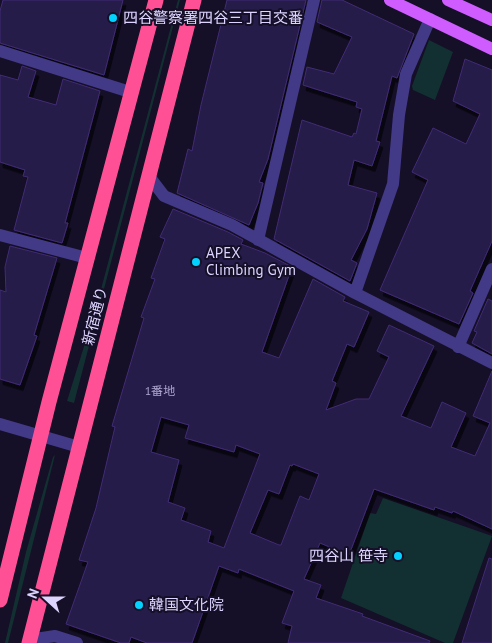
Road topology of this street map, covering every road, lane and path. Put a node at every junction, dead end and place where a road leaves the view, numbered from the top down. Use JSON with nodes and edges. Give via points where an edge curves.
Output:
{"nodes":[{"id":1,"x":156,"y":0,"type":"edge"},
{"id":2,"x":194,"y":0,"type":"edge"},
{"id":3,"x":314,"y":0,"type":"edge"},
{"id":4,"x":390,"y":0,"type":"edge"},
{"id":5,"x":448,"y":0,"type":"edge"},
{"id":6,"x":430,"y":19,"type":"junction"},
{"id":7,"x":492,"y":20,"type":"edge"},
{"id":8,"x":492,"y":49,"type":"edge"},
{"id":9,"x":0,"y":51,"type":"edge"},
{"id":10,"x":130,"y":92,"type":"junction"},
{"id":11,"x":148,"y":175,"type":"junction"},
{"id":12,"x":0,"y":235,"type":"edge"},
{"id":13,"x":258,"y":240,"type":"junction"},
{"id":14,"x":87,"y":258,"type":"junction"},
{"id":15,"x":492,"y":269,"type":"edge"},
{"id":16,"x":355,"y":293,"type":"junction"},
{"id":17,"x":458,"y":347,"type":"junction"},
{"id":18,"x":492,"y":363,"type":"edge"},
{"id":19,"x":0,"y":424,"type":"edge"},
{"id":20,"x":41,"y":436,"type":"junction"},
{"id":21,"x":79,"y":447,"type":"junction"},
{"id":22,"x":0,"y":600,"type":"edge"},
{"id":23,"x":29,"y":641,"type":"edge"},
{"id":24,"x":78,"y":643,"type":"edge"}],
"edges":[{"from":1,"to":10,"type":"highway","name":"新宿通り"},
{"from":2,"to":11,"type":"highway","name":"新宿通り"},
{"from":3,"to":13,"type":"street"},
{"from":4,"to":6,"type":"main road"},
{"from":5,"to":7,"type":"main road"},
{"from":6,"to":8,"type":"main road"},
{"from":6,"to":16,"type":"street","via":[[406,74],[393,184]]},
{"from":9,"to":10,"type":"street"},
{"from":10,"to":14,"type":"highway","name":"新宿通り"},
{"from":11,"to":13,"type":"street","via":[[164,196],[232,225]]},
{"from":11,"to":21,"type":"highway","name":"新宿通り"},
{"from":12,"to":14,"type":"street"},
{"from":13,"to":16,"type":"street"},
{"from":14,"to":20,"type":"highway","name":"新宿通り"},
{"from":15,"to":17,"type":"street"},
{"from":16,"to":17,"type":"street"},
{"from":17,"to":18,"type":"street"},
{"from":19,"to":20,"type":"street"},
{"from":20,"to":21,"type":"street"},
{"from":20,"to":22,"type":"highway","name":"新宿通り"},
{"from":21,"to":23,"type":"highway","name":"新宿通り"},
{"from":23,"to":24,"type":"street","via":[[55,636]]}]}
